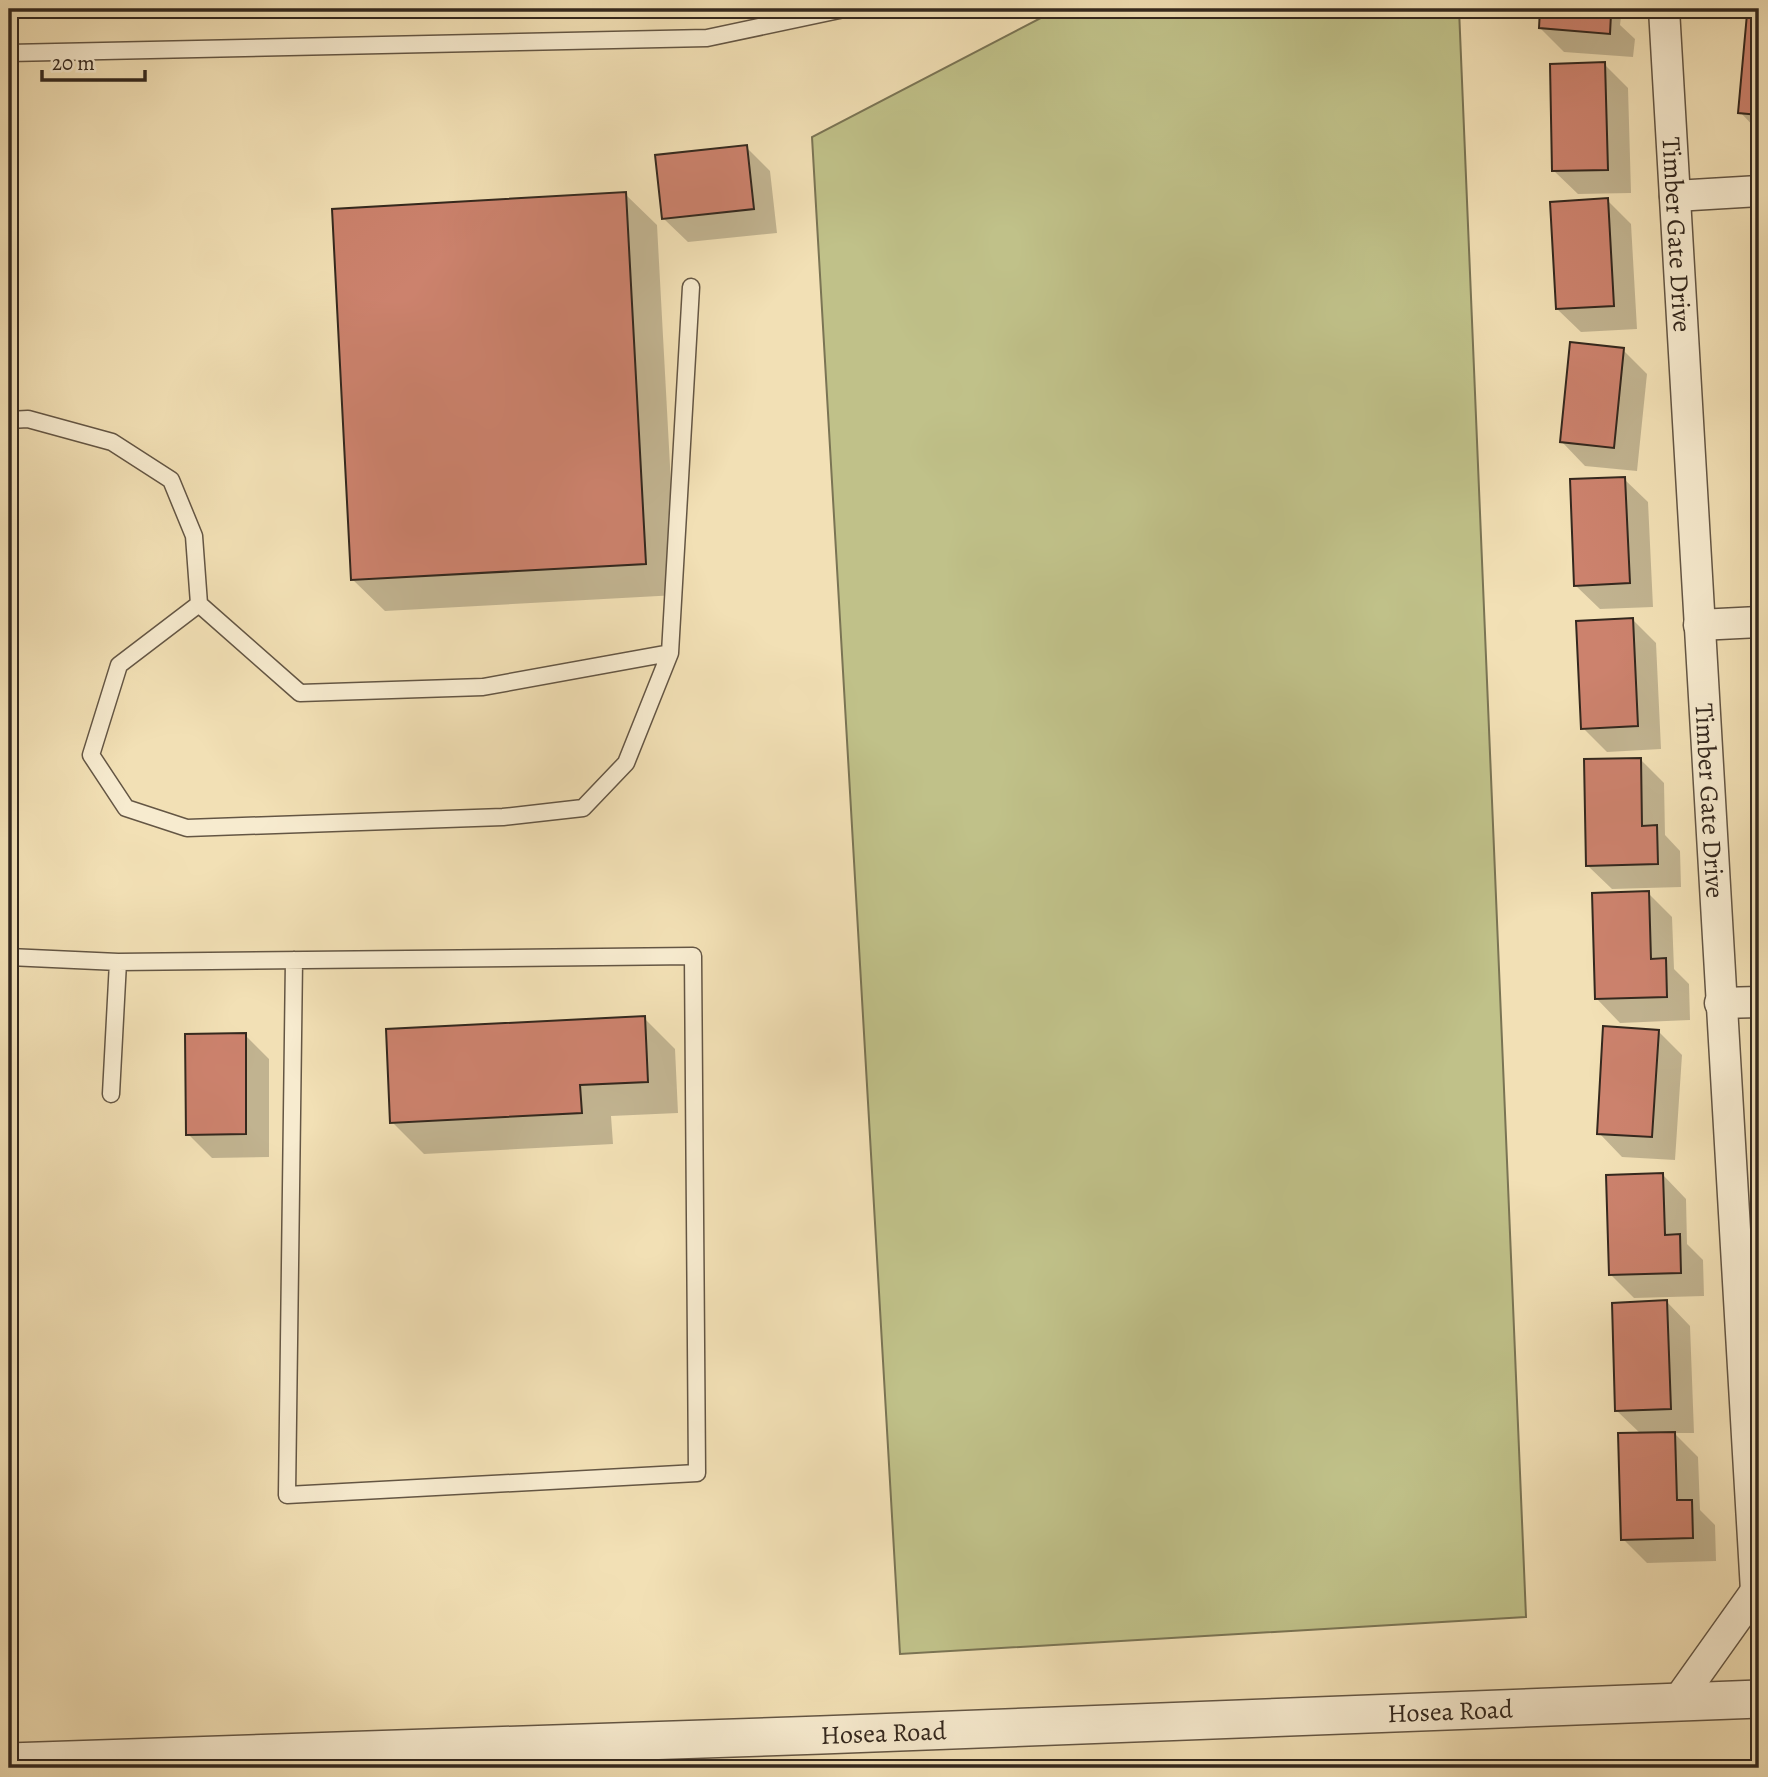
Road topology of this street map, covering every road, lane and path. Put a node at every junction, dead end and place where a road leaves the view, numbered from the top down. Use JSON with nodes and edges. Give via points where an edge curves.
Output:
{"nodes":[{"id":1,"x":844,"y":9,"type":"edge"},
{"id":2,"x":1664,"y":9,"type":"edge"},
{"id":3,"x":9,"y":53,"type":"edge"},
{"id":4,"x":1759,"y":191,"type":"edge"},
{"id":5,"x":1675,"y":196,"type":"junction"},
{"id":6,"x":691,"y":287,"type":"dead end"},
{"id":7,"x":9,"y":420,"type":"edge"},
{"id":8,"x":199,"y":604,"type":"junction"},
{"id":9,"x":1759,"y":622,"type":"edge"},
{"id":10,"x":1699,"y":625,"type":"junction"},
{"id":11,"x":670,"y":653,"type":"junction"},
{"id":12,"x":9,"y":957,"type":"edge"},
{"id":13,"x":294,"y":960,"type":"junction"},
{"id":14,"x":118,"y":961,"type":"junction"},
{"id":15,"x":1759,"y":1002,"type":"edge"},
{"id":16,"x":1720,"y":1003,"type":"junction"},
{"id":17,"x":111,"y":1094,"type":"dead end"},
{"id":18,"x":1758,"y":1594,"type":"edge"},
{"id":19,"x":1759,"y":1699,"type":"edge"},
{"id":20,"x":1677,"y":1702,"type":"junction"},
{"id":21,"x":231,"y":1760,"type":"edge"},
{"id":22,"x":9,"y":1762,"type":"edge"}],
"edges":[{"from":1,"to":3,"type":"lane","via":[[707,38]]},
{"from":2,"to":5,"type":"street","name":"Timber Gate Drive"},
{"from":4,"to":5,"type":"street"},
{"from":5,"to":10,"type":"street","name":"Timber Gate Drive"},
{"from":6,"to":11,"type":"lane"},
{"from":7,"to":8,"type":"lane","via":[[28,419],[113,442],[171,480],[194,536]]},
{"from":8,"to":11,"type":"lane","via":[[300,693],[483,687]]},
{"from":8,"to":11,"type":"lane","via":[[118,665],[92,755],[126,808],[187,828],[503,817],[583,808],[626,763]]},
{"from":9,"to":10,"type":"street"},
{"from":10,"to":16,"type":"street","name":"Timber Gate Drive"},
{"from":12,"to":14,"type":"lane"},
{"from":13,"to":13,"type":"lane","via":[[693,956],[697,1473],[287,1495]]},
{"from":13,"to":14,"type":"lane"},
{"from":14,"to":17,"type":"lane"},
{"from":15,"to":16,"type":"street"},
{"from":16,"to":18,"type":"street","name":"Timber Gate Drive"},
{"from":18,"to":20,"type":"street","name":"Timber Gate Drive"},
{"from":19,"to":20,"type":"street","name":"Hosea Road"},
{"from":20,"to":21,"type":"street","name":"Hosea Road"},
{"from":21,"to":22,"type":"street","name":"Hosea Road"}]}
